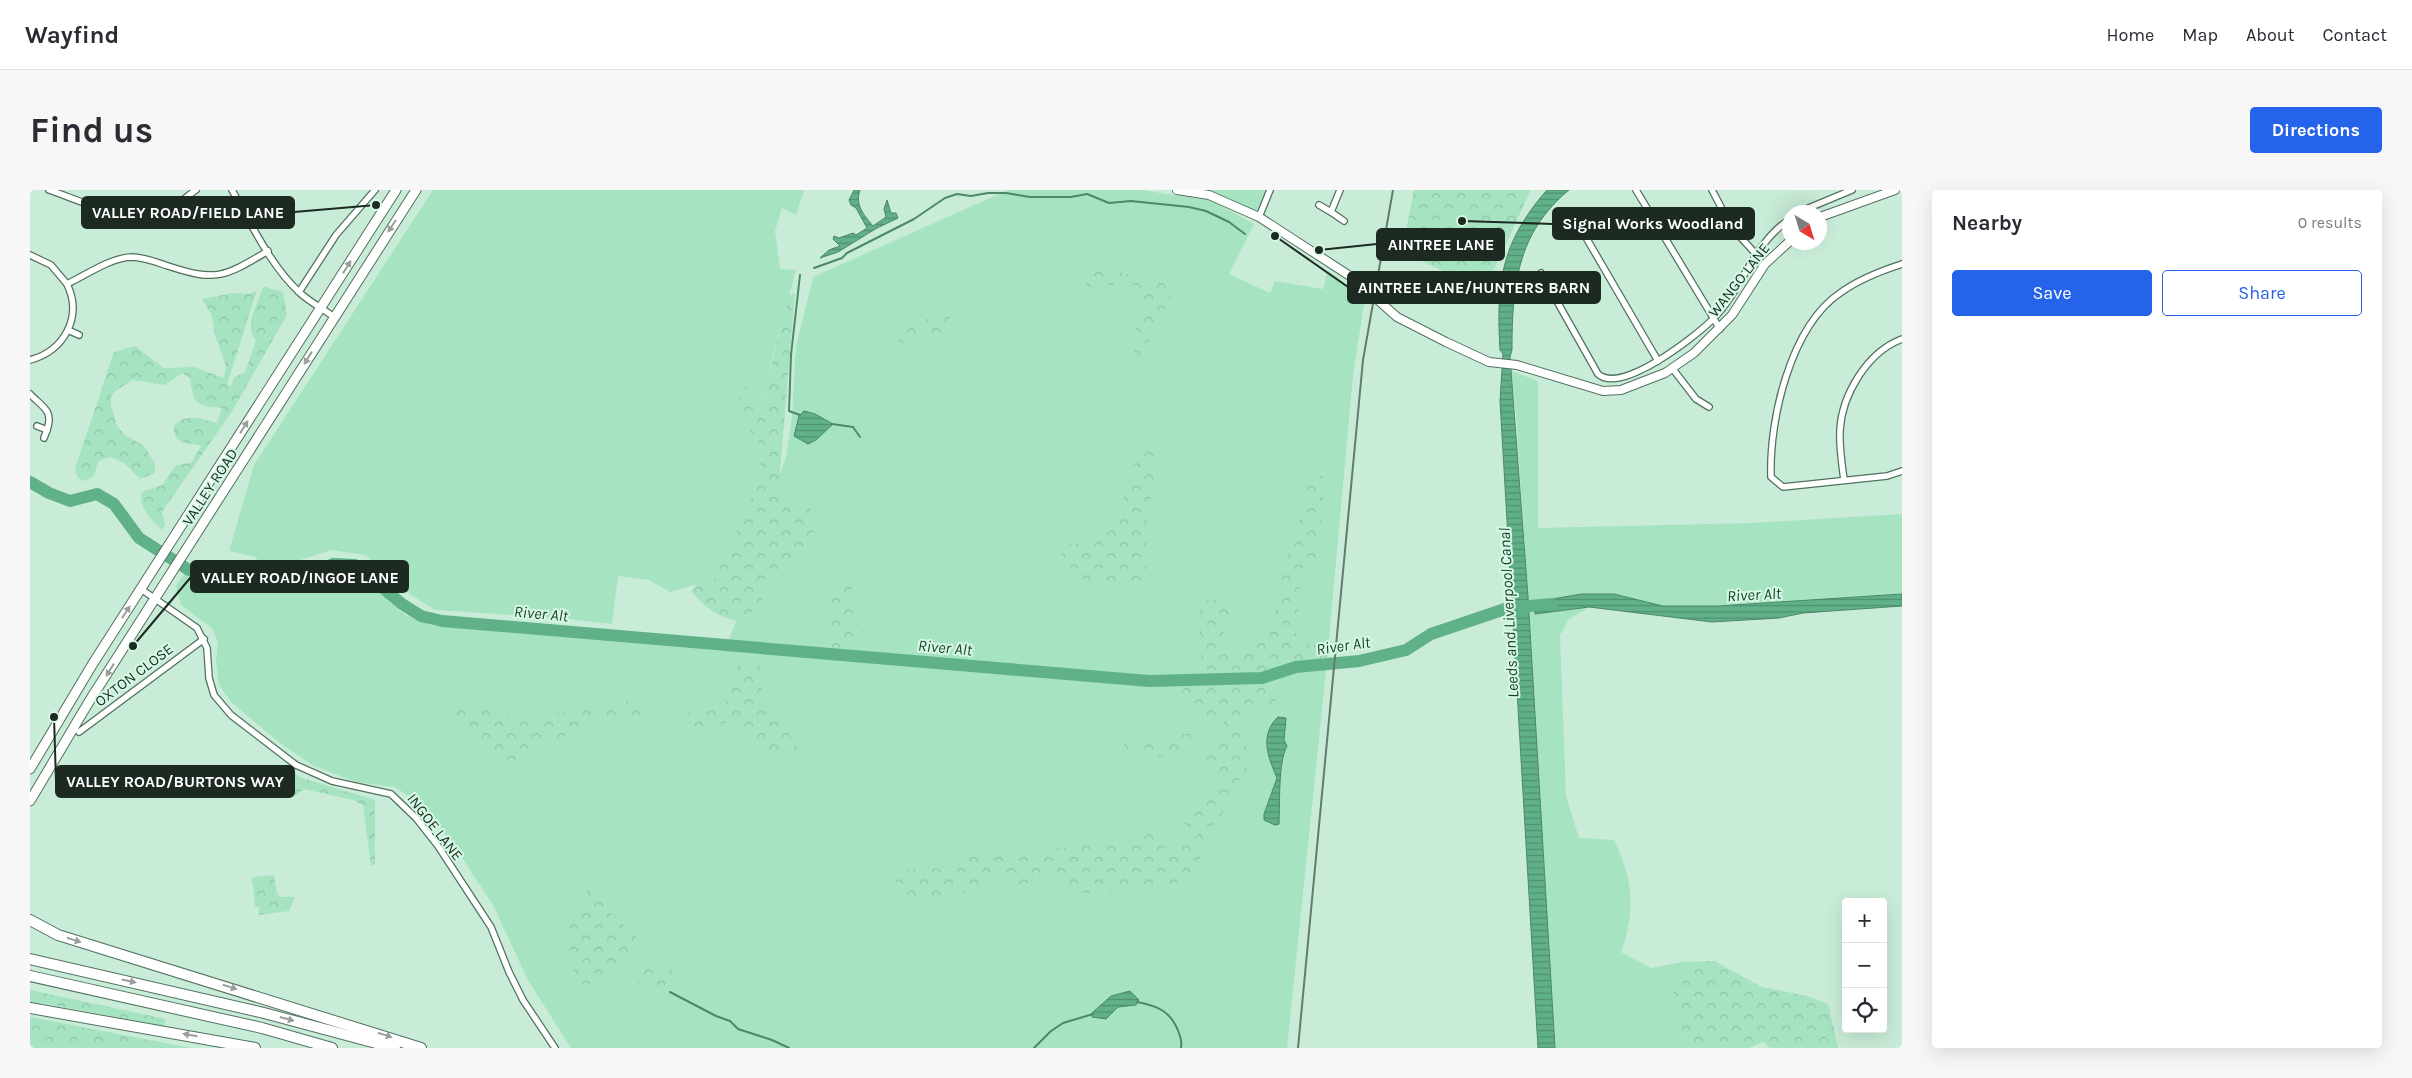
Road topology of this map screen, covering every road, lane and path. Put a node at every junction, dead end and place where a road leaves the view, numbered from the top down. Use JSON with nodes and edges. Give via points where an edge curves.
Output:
{"nodes":[{"id":1,"x":49,"y":190,"type":"edge"},
{"id":2,"x":196,"y":190,"type":"edge"},
{"id":3,"x":232,"y":190,"type":"edge"},
{"id":4,"x":375,"y":190,"type":"edge"},
{"id":5,"x":396,"y":190,"type":"edge"},
{"id":6,"x":416,"y":190,"type":"edge"},
{"id":7,"x":1176,"y":190,"type":"edge"},
{"id":8,"x":1270,"y":190,"type":"edge"},
{"id":9,"x":1340,"y":190,"type":"edge"},
{"id":10,"x":1636,"y":190,"type":"edge"},
{"id":11,"x":1712,"y":190,"type":"edge"},
{"id":12,"x":1852,"y":190,"type":"edge"},
{"id":13,"x":1894,"y":190,"type":"edge"},
{"id":14,"x":1843,"y":191,"type":"edge"},
{"id":15,"x":1319,"y":205,"type":"dead end"},
{"id":16,"x":1814,"y":205,"type":"edge"},
{"id":17,"x":1331,"y":212,"type":"junction"},
{"id":18,"x":1827,"y":214,"type":"edge"},
{"id":19,"x":1259,"y":217,"type":"junction"},
{"id":20,"x":1344,"y":221,"type":"dead end"},
{"id":21,"x":1577,"y":222,"type":"dead end"},
{"id":22,"x":1782,"y":223,"type":"edge"},
{"id":23,"x":1782,"y":248,"type":"edge"},
{"id":24,"x":268,"y":251,"type":"junction"},
{"id":25,"x":1755,"y":253,"type":"junction"},
{"id":26,"x":30,"y":256,"type":"edge"},
{"id":27,"x":1902,"y":264,"type":"edge"},
{"id":28,"x":1542,"y":273,"type":"dead end"},
{"id":29,"x":67,"y":284,"type":"junction"},
{"id":30,"x":299,"y":292,"type":"junction"},
{"id":31,"x":320,"y":308,"type":"junction"},
{"id":32,"x":334,"y":317,"type":"junction"},
{"id":33,"x":1714,"y":318,"type":"junction"},
{"id":34,"x":1720,"y":329,"type":"junction"},
{"id":35,"x":68,"y":330,"type":"junction"},
{"id":36,"x":79,"y":335,"type":"dead end"},
{"id":37,"x":1902,"y":339,"type":"edge"},
{"id":38,"x":30,"y":360,"type":"edge"},
{"id":39,"x":1658,"y":361,"type":"junction"},
{"id":40,"x":1672,"y":368,"type":"junction"},
{"id":41,"x":30,"y":394,"type":"edge"},
{"id":42,"x":1709,"y":407,"type":"dead end"},
{"id":43,"x":36,"y":426,"type":"dead end"},
{"id":44,"x":47,"y":430,"type":"junction"},
{"id":45,"x":44,"y":438,"type":"dead end"},
{"id":46,"x":1902,"y":472,"type":"edge"},
{"id":47,"x":1844,"y":480,"type":"junction"},
{"id":48,"x":141,"y":589,"type":"junction"},
{"id":49,"x":155,"y":598,"type":"junction"},
{"id":50,"x":204,"y":639,"type":"junction"},
{"id":51,"x":79,"y":732,"type":"dead end"},
{"id":52,"x":30,"y":769,"type":"edge"},
{"id":53,"x":30,"y":801,"type":"edge"},
{"id":54,"x":30,"y":920,"type":"edge"},
{"id":55,"x":30,"y":960,"type":"edge"},
{"id":56,"x":30,"y":976,"type":"edge"},
{"id":57,"x":30,"y":1008,"type":"edge"},
{"id":58,"x":255,"y":1048,"type":"edge"},
{"id":59,"x":332,"y":1048,"type":"edge"},
{"id":60,"x":395,"y":1048,"type":"edge"},
{"id":61,"x":421,"y":1048,"type":"edge"},
{"id":62,"x":554,"y":1048,"type":"edge"}],
"edges":[{"from":1,"to":2,"type":"street","via":[[145,219],[161,214]]},
{"from":3,"to":24,"type":"street"},
{"from":4,"to":30,"type":"street","via":[[336,235]]},
{"from":31,"to":5,"type":"main road","name":"VALLEY ROAD","one_way":true},
{"from":6,"to":32,"type":"main road","name":"VALLEY ROAD","one_way":true},
{"from":7,"to":19,"type":"main road","name":"WANGO LANE","via":[[1209,195]]},
{"from":8,"to":19,"type":"street"},
{"from":9,"to":17,"type":"street"},
{"from":10,"to":33,"type":"street"},
{"from":11,"to":25,"type":"street","via":[[1732,228]]},
{"from":12,"to":14,"type":"street"},
{"from":13,"to":18,"type":"main road"},
{"from":14,"to":16,"type":"street"},
{"from":15,"to":17,"type":"street"},
{"from":17,"to":20,"type":"street"},
{"from":19,"to":40,"type":"main road","name":"WANGO LANE","via":[[1353,278],[1399,318],[1489,362],[1514,365],[1612,391],[1666,373]]},
{"from":21,"to":39,"type":"street"},
{"from":22,"to":25,"type":"street","name":"WANGO LANE"},
{"from":23,"to":34,"type":"main road","name":"WANGO LANE","via":[[1765,264]]},
{"from":24,"to":29,"type":"street","via":[[221,276],[196,275],[130,257]]},
{"from":24,"to":30,"type":"street"},
{"from":25,"to":33,"type":"street","name":"WANGO LANE"},
{"from":26,"to":29,"type":"street","via":[[51,265]]},
{"from":27,"to":47,"type":"street","via":[[1875,272],[1838,293],[1816,315],[1785,378],[1770,453],[1771,477],[1784,487]]},
{"from":28,"to":39,"type":"street","name":"WANGO LANE","via":[[1598,374],[1610,380]]},
{"from":29,"to":35,"type":"street","via":[[74,307]]},
{"from":30,"to":31,"type":"street"},
{"from":31,"to":32,"type":"street"},
{"from":48,"to":31,"type":"main road","name":"VALLEY ROAD","one_way":true},
{"from":32,"to":49,"type":"main road","name":"VALLEY ROAD","one_way":true},
{"from":33,"to":34,"type":"street"},
{"from":33,"to":39,"type":"street","name":"WANGO LANE"},
{"from":34,"to":40,"type":"main road","name":"WANGO LANE"},
{"from":35,"to":36,"type":"street"},
{"from":35,"to":38,"type":"street","via":[[51,350]]},
{"from":37,"to":47,"type":"street","via":[[1870,360],[1844,408],[1840,431]]},
{"from":40,"to":42,"type":"street","via":[[1696,400]]},
{"from":41,"to":44,"type":"street","via":[[49,412]]},
{"from":43,"to":44,"type":"street"},
{"from":44,"to":45,"type":"street"},
{"from":46,"to":47,"type":"street"},
{"from":48,"to":49,"type":"street","name":"INGOE LANE"},
{"from":52,"to":48,"type":"main road","name":"VALLEY ROAD","one_way":true},
{"from":49,"to":50,"type":"street","name":"INGOE LANE","via":[[186,618]]},
{"from":49,"to":53,"type":"main road","name":"VALLEY ROAD","one_way":true},
{"from":50,"to":51,"type":"street","name":"OXTON CLOSE"},
{"from":50,"to":62,"type":"street","name":"INGOE LANE","via":[[214,695],[231,715],[296,765],[332,781],[391,794],[416,818],[491,927],[509,972]]},
{"from":54,"to":61,"type":"highway","one_way":true,"via":[[58,935]]},
{"from":55,"to":60,"type":"highway","one_way":true,"via":[[264,1013]]},
{"from":56,"to":59,"type":"highway","via":[[262,1028]]},
{"from":58,"to":57,"type":"highway","one_way":true}]}
